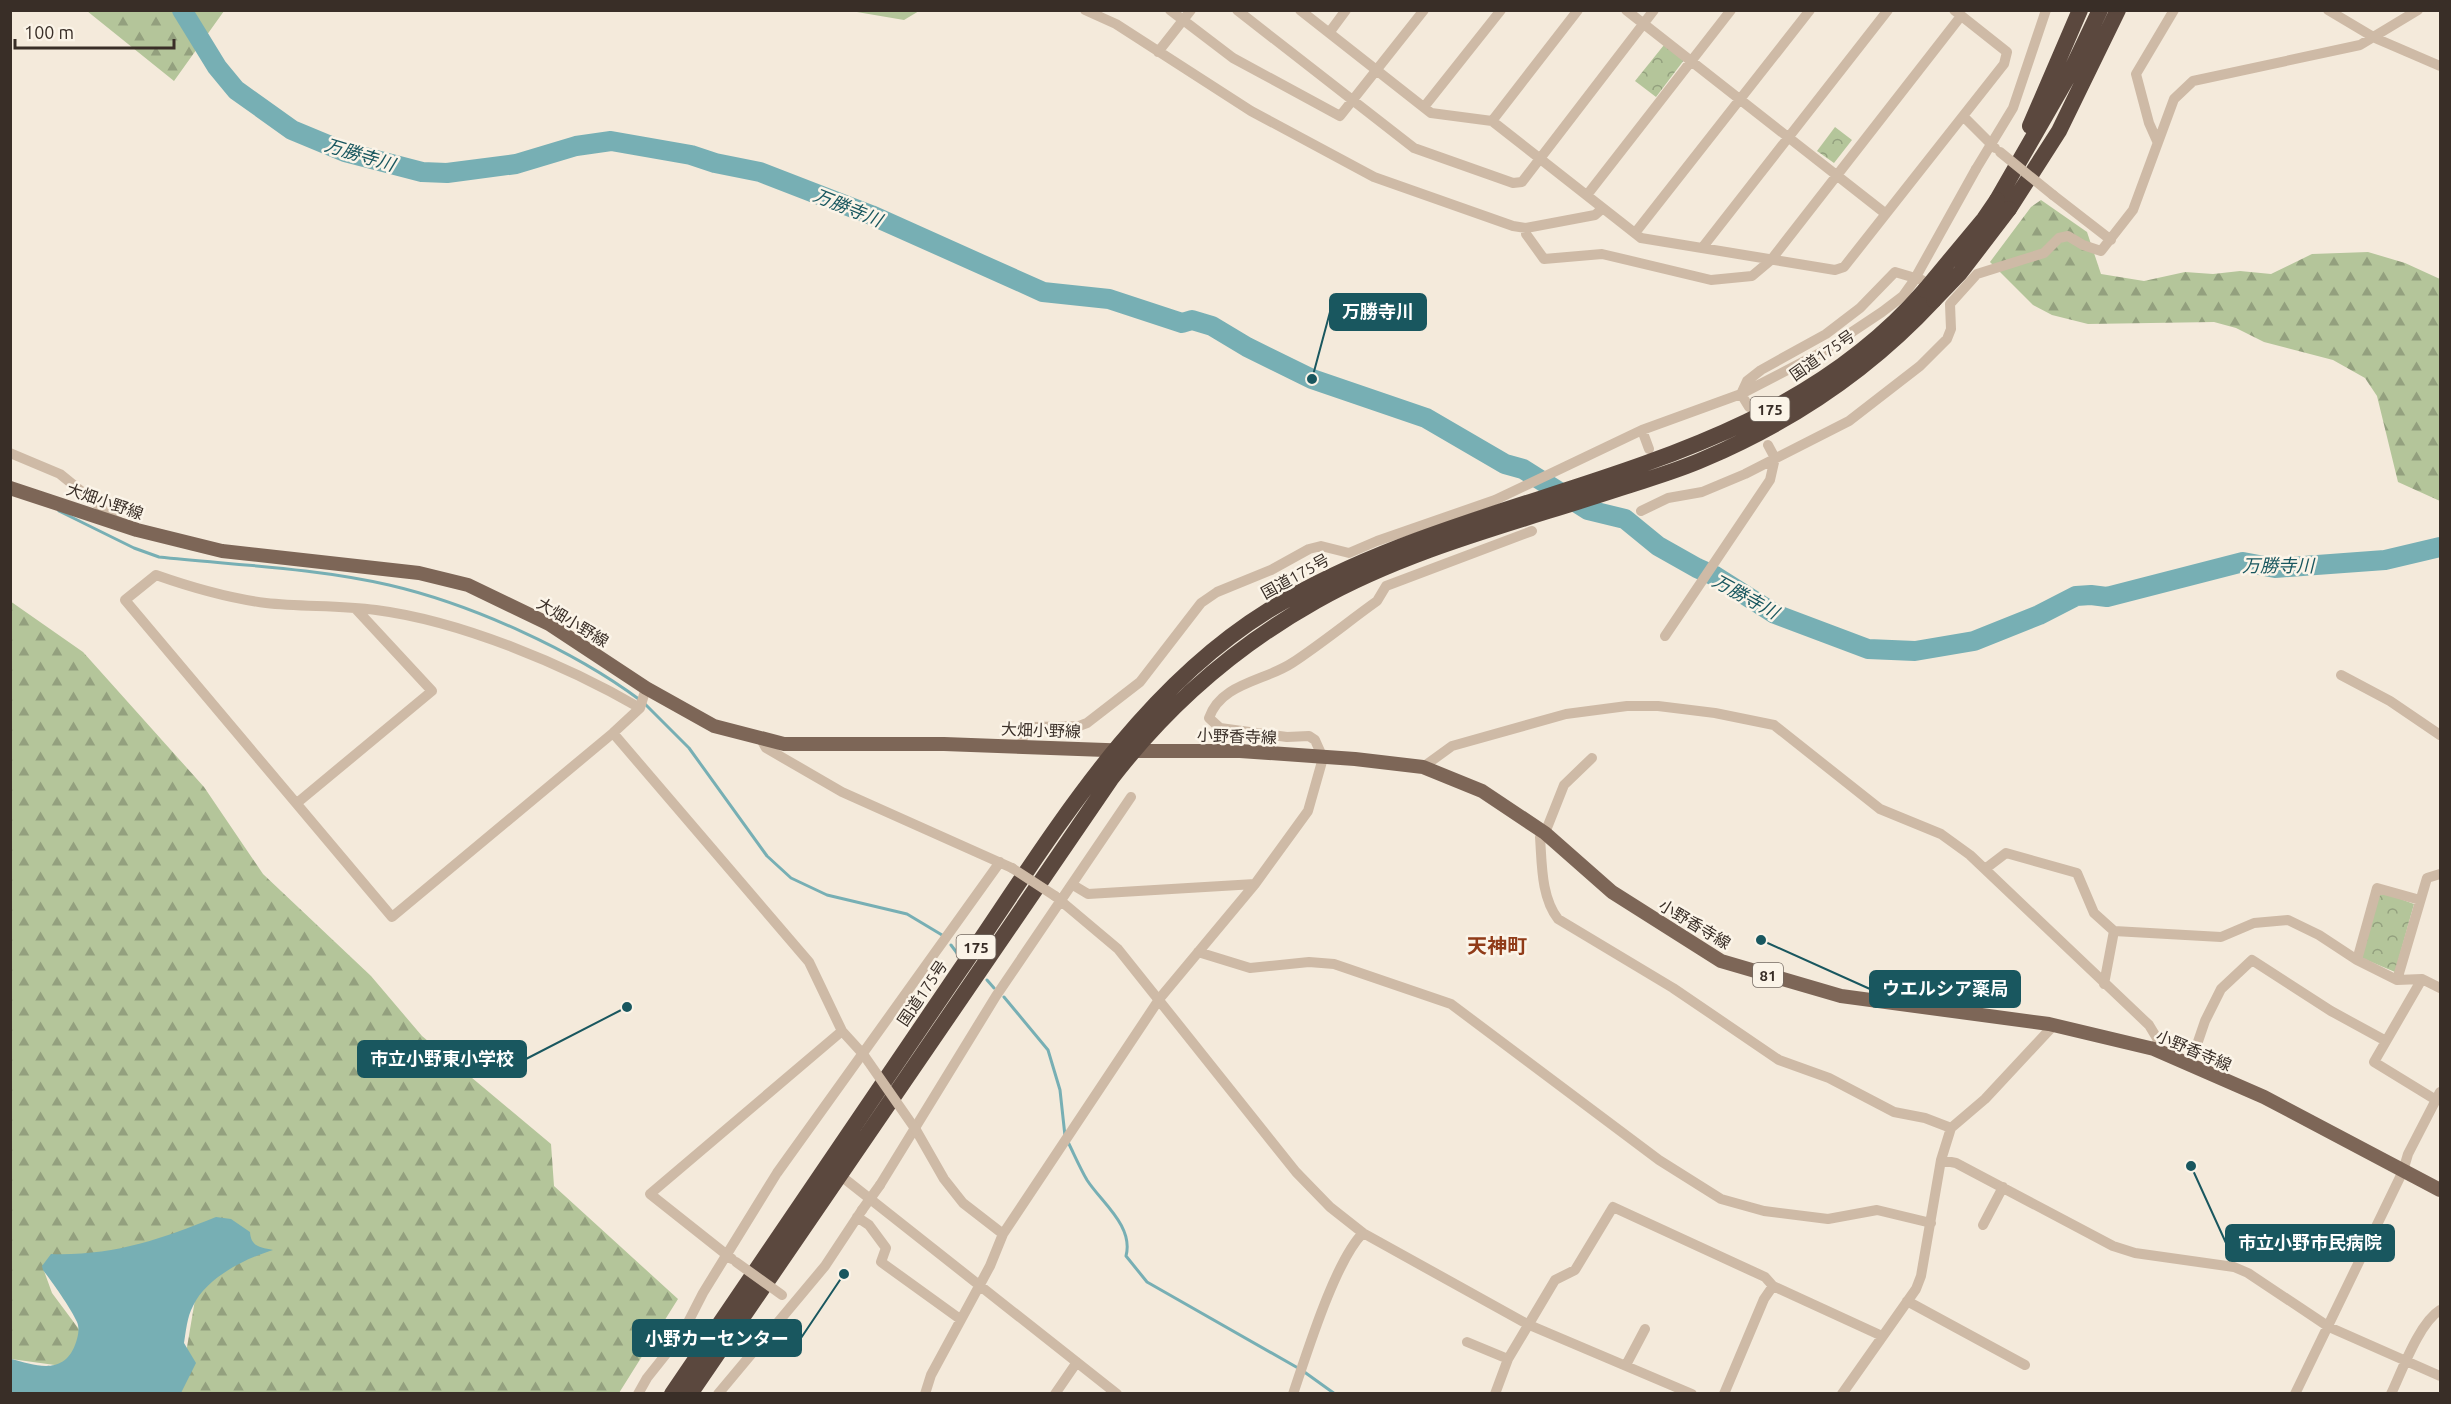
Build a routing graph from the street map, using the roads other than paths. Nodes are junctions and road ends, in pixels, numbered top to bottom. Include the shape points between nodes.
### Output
1 (1085, 10) edge
2 (1170, 10) edge
3 (1191, 10) edge
4 (1237, 10) edge
5 (1300, 10) edge
6 (1346, 10) edge
7 (1424, 10) edge
8 (1501, 10) edge
9 (1578, 10) edge
10 (1626, 10) edge
11 (1654, 10) edge
12 (1731, 10) edge
13 (1810, 10) edge
14 (1888, 10) edge
15 (2046, 10) edge
16 (2080, 10) edge
17 (2100, 10) edge
18 (2118, 10) edge
19 (2128, 10) edge
20 (2174, 10) edge
21 (2328, 10) edge
22 (2418, 10) edge
23 (1958, 13) edge
24 (1183, 20) junction
25 (1644, 24) junction
26 (1329, 33) junction
27 (2375, 38) junction
28 (1158, 52) junction
29 (1691, 61) junction
30 (2440, 66) edge
31 (1377, 71) junction
32 (1741, 99) junction
33 (1353, 101) junction
34 (1424, 107) junction
35 (1964, 117) junction
36 (1492, 121) junction
37 (1788, 138) junction
38 (2157, 141) junction
39 (1991, 144) junction
40 (1539, 158) junction
41 (2040, 162) junction
42 (1837, 175) junction
43 (2009, 180) junction
44 (1587, 195) junction
45 (2003, 204) junction
46 (1603, 208) junction
47 (1886, 214) junction
48 (1526, 228) junction
49 (1635, 233) junction
50 (2111, 240) junction
51 (1702, 248) junction
52 (1771, 260) junction
53 (1931, 294) junction
54 (1741, 394) junction
55 (1749, 407) dead end
56 (1642, 430) junction
57 (1768, 445) dead end
58 (1649, 449) dead end
59 (10, 453) edge
60 (1775, 458) junction
61 (1664, 487) dead end
62 (10, 488) edge
63 (1668, 498) junction
64 (1641, 511) dead end
65 (121, 524) junction
66 (1532, 531) dead end
67 (1350, 575) junction
68 (355, 608) junction
69 (1665, 636) dead end
70 (2341, 675) dead end
71 (646, 688) junction
72 (640, 708) junction
73 (613, 733) junction
74 (2440, 735) edge
75 (762, 741) junction
76 (1021, 746) junction
77 (1124, 750) junction
78 (1323, 758) junction
79 (1592, 758) dead end
80 (1423, 767) junction
81 (1131, 797) dead end
82 (297, 803) junction
83 (1545, 833) junction
84 (999, 862) junction
85 (1985, 869) junction
86 (2440, 874) edge
87 (1255, 884) junction
88 (1073, 885) junction
89 (1059, 898) junction
90 (2420, 900) junction
91 (2114, 931) junction
92 (1198, 952) junction
93 (2357, 960) junction
94 (2397, 980) junction
95 (2422, 980) junction
96 (2104, 984) junction
97 (2440, 988) edge
98 (1160, 998) junction
99 (2053, 1026) junction
100 (842, 1030) junction
101 (2386, 1041) junction
102 (2154, 1049) junction
103 (863, 1054) junction
104 (2190, 1065) junction
105 (2438, 1096) edge
106 (1951, 1128) junction
107 (916, 1130) junction
108 (1941, 1160) junction
109 (827, 1164) junction
110 (2403, 1171) junction
111 (842, 1176) junction
112 (2003, 1187) junction
113 (2440, 1190) edge
114 (860, 1213) junction
115 (1931, 1223) junction
116 (1983, 1226) dead end
117 (1363, 1233) junction
118 (1003, 1234) junction
119 (732, 1259) junction
120 (980, 1283) junction
121 (1773, 1286) junction
122 (1907, 1301) junction
123 (792, 1302) junction
124 (2440, 1310) edge
125 (960, 1318) junction
126 (1527, 1324) junction
127 (2329, 1327) junction
128 (1645, 1329) dead end
129 (1882, 1336) junction
130 (1467, 1342) dead end
131 (1508, 1359) junction
132 (1077, 1362) junction
133 (2406, 1362) junction
134 (1626, 1365) junction
135 (2025, 1365) dead end
136 (2440, 1376) edge
137 (724, 1391) edge
138 (638, 1394) edge
139 (672, 1394) edge
140 (690, 1394) edge
141 (925, 1394) edge
142 (1055, 1394) edge
143 (1117, 1394) edge
144 (1293, 1394) edge
145 (1495, 1394) edge
146 (1692, 1394) edge
147 (1724, 1394) edge
148 (1842, 1394) edge
149 (2295, 1394) edge
150 (2391, 1394) edge

1 - 28 street via 1116,24
2 - 24 street
3 - 24 street
4 - 33 street
5 - 26 street
6 - 26 street
7 - 31 street
8 - 34 street
9 - 36 street
10 - 25 street
11 - 25 street
12 - 29 street
13 - 32 street
14 - 37 street
15 - 39 street via 2013,108
16 - 43 highway
17 - 43 highway, 国道175号 / 175 via 2070,74
18 - 41 highway, 国道175号 / 175
19 - 41 highway via 2070,127
20 - 38 street via 2136,74
21 - 27 street
22 - 27 street
23 - 35 street via 2007,52 2004,64
23 - 42 street
24 - 28 street
24 - 33 street via 1233,58 1327,111 1340,116
25 - 29 street
25 - 40 street
26 - 31 street
27 - 30 street
27 - 38 street via 2360,45 2193,81 2174,99
28 - 48 street via 1251,111 1367,173
29 - 32 street
29 - 44 street
31 - 33 street
31 - 34 street
32 - 37 street
32 - 49 street
33 - 40 street via 1414,148 1513,183 1522,182
34 - 36 street via 1431,113
35 - 39 street
35 - 47 street
36 - 40 street
37 - 42 street
37 - 51 street
38 - 50 street via 2133,210
39 - 50 street, bridge
39 - 53 street, bridge via 1976,169
40 - 44 street
41 - 45 highway, 国道175号 / 175
42 - 47 street
42 - 52 street
43 - 45 highway, 国道175号 / 175
44 - 46 street
45 - 53 highway, 国道175号 / 175, bridge via 1960,273
46 - 48 street via 1594,214
46 - 49 street
47 - 52 street via 1844,267 1835,270
48 - 52 street via 1526,234 1544,259 1602,254 1711,280 1752,276
49 - 51 street via 1641,238
50 - 53 street via 2101,251 2068,236 2059,238 2044,253 1977,274
51 - 52 street
53 - 54 street via 1903,296 1822,352
53 - 54 street via 1922,280 1895,272 1860,308 1809,345 1761,370 1747,381
53 - 60 street via 1951,330 1947,339 1920,366 1849,421
53 - 67 highway, 国道175号 / 175 via 1792,398 1690,448 1465,522
53 - 67 highway, 国道175号 / 175 via 1893,343 1852,376 1703,460
54 - 55 street
54 - 56 street
56 - 58 street
56 - 76 street via 1495,500 1349,554 1321,546 1309,549 1217,592 1202,603 1153,669 1118,700 1079,726 1031,727 1024,733
57 - 60 street
59 - 65 street via 60,474
60 - 63 street via 1702,492
60 - 69 street via 1770,480
61 - 63 street
62 - 65 main road, 大畑小野線
63 - 64 street
65 - 71 main road, 大畑小野線 via 222,551 419,573 468,585 549,624
66 - 78 street via 1386,586 1377,601 1290,664 1237,688 1211,712 1209,718 1220,728 1309,736 1319,745
67 - 77 highway, 国道175号 / 175 via 1265,613 1221,645 1182,678
68 - 72 street via 405,615 449,627 544,660
68 - 82 street via 432,691
68 - 82 street via 226,597 156,575 125,600
70 - 74 street via 2390,701
71 - 72 street
71 - 75 main road, 大畑小野線 via 714,726
72 - 73 street
73 - 82 street via 392,917
73 - 100 street via 809,962
75 - 76 main road, 大畑小野線
75 - 84 street via 766,748 842,792
76 - 77 main road, 大畑小野線
77 - 78 main road, 小野香寺線 / 81 via 1240,751
77 - 109 highway, 国道175号 / 175
77 - 111 highway, 国道175号 / 175
78 - 80 main road, 小野香寺線 / 81
78 - 87 street via 1308,811
79 - 83 street via 1564,784
80 - 83 main road, 小野香寺線 / 81 via 1482,791
80 - 85 street via 1452,746 1566,714 1658,706 1756,720 1774,725 1880,809 1941,834
81 - 88 street
83 - 99 main road, 小野香寺線 / 81 via 1612,892 1721,961 1841,996
83 - 106 street via 1540,837 1546,893 1558,919 1673,988 1779,1060 1829,1078 1894,1112
84 - 89 street, bridge
84 - 103 street
85 - 91 street via 2006,853 2077,873 2094,913
85 - 96 street
86 - 90 street via 2427,878
87 - 88 street via 1088,894
87 - 92 street
88 - 89 street
89 - 98 street via 1118,949
89 - 107 street
90 - 93 street via 2377,888
90 - 94 street
91 - 93 street via 2221,937 2254,923 2288,920
91 - 96 street
92 - 98 street
92 - 115 street via 1250,968 1309,962 1334,964 1450,1004 1659,1160 1721,1199 1764,1211 1828,1219 1877,1210
93 - 94 street
94 - 95 street
95 - 97 street
95 - 101 street
96 - 102 street via 2148,1025 2158,1040
98 - 117 street via 1296,1172
98 - 118 street
99 - 102 main road, 小野香寺線 / 81
99 - 106 street via 1985,1099
100 - 103 street
100 - 119 street via 650,1194
101 - 104 street via 2252,960 2221,989
101 - 105 street via 2374,1062
102 - 104 main road, 小野香寺線 / 81
103 - 107 street, bridge
103 - 119 street via 777,1173
104 - 110 main road, 小野香寺線 / 81 via 2264,1097
105 - 110 street
106 - 108 street
107 - 114 street, bridge
107 - 118 street via 963,1203
108 - 112 street via 1956,1163
108 - 115 street
109 - 111 street
109 - 139 highway, 国道175号 / 175
110 - 113 main road, 小野香寺線 / 81
110 - 127 street
111 - 120 street
111 - 140 highway, 国道175号 / 175
112 - 116 street
112 - 127 street via 2113,1246 2248,1273
114 - 123 street via 825,1266
114 - 125 street via 886,1248 881,1262
115 - 122 street via 1921,1276
117 - 126 street
117 - 144 street via 1353,1243 1325,1306
118 - 120 street
119 - 123 street, bridge
119 - 138 street via 703,1293 682,1334
120 - 125 street
120 - 132 street
121 - 126 street via 1766,1276 1612,1207 1575,1270 1555,1280
121 - 129 street
121 - 147 street
122 - 129 street
122 - 135 street
123 - 137 street
124 - 133 street
125 - 141 street
126 - 131 street
126 - 134 street
127 - 133 street
127 - 149 street
128 - 134 street
129 - 148 street
130 - 131 street
131 - 145 street
132 - 142 street
132 - 143 street
133 - 136 street
133 - 150 street
134 - 146 street

